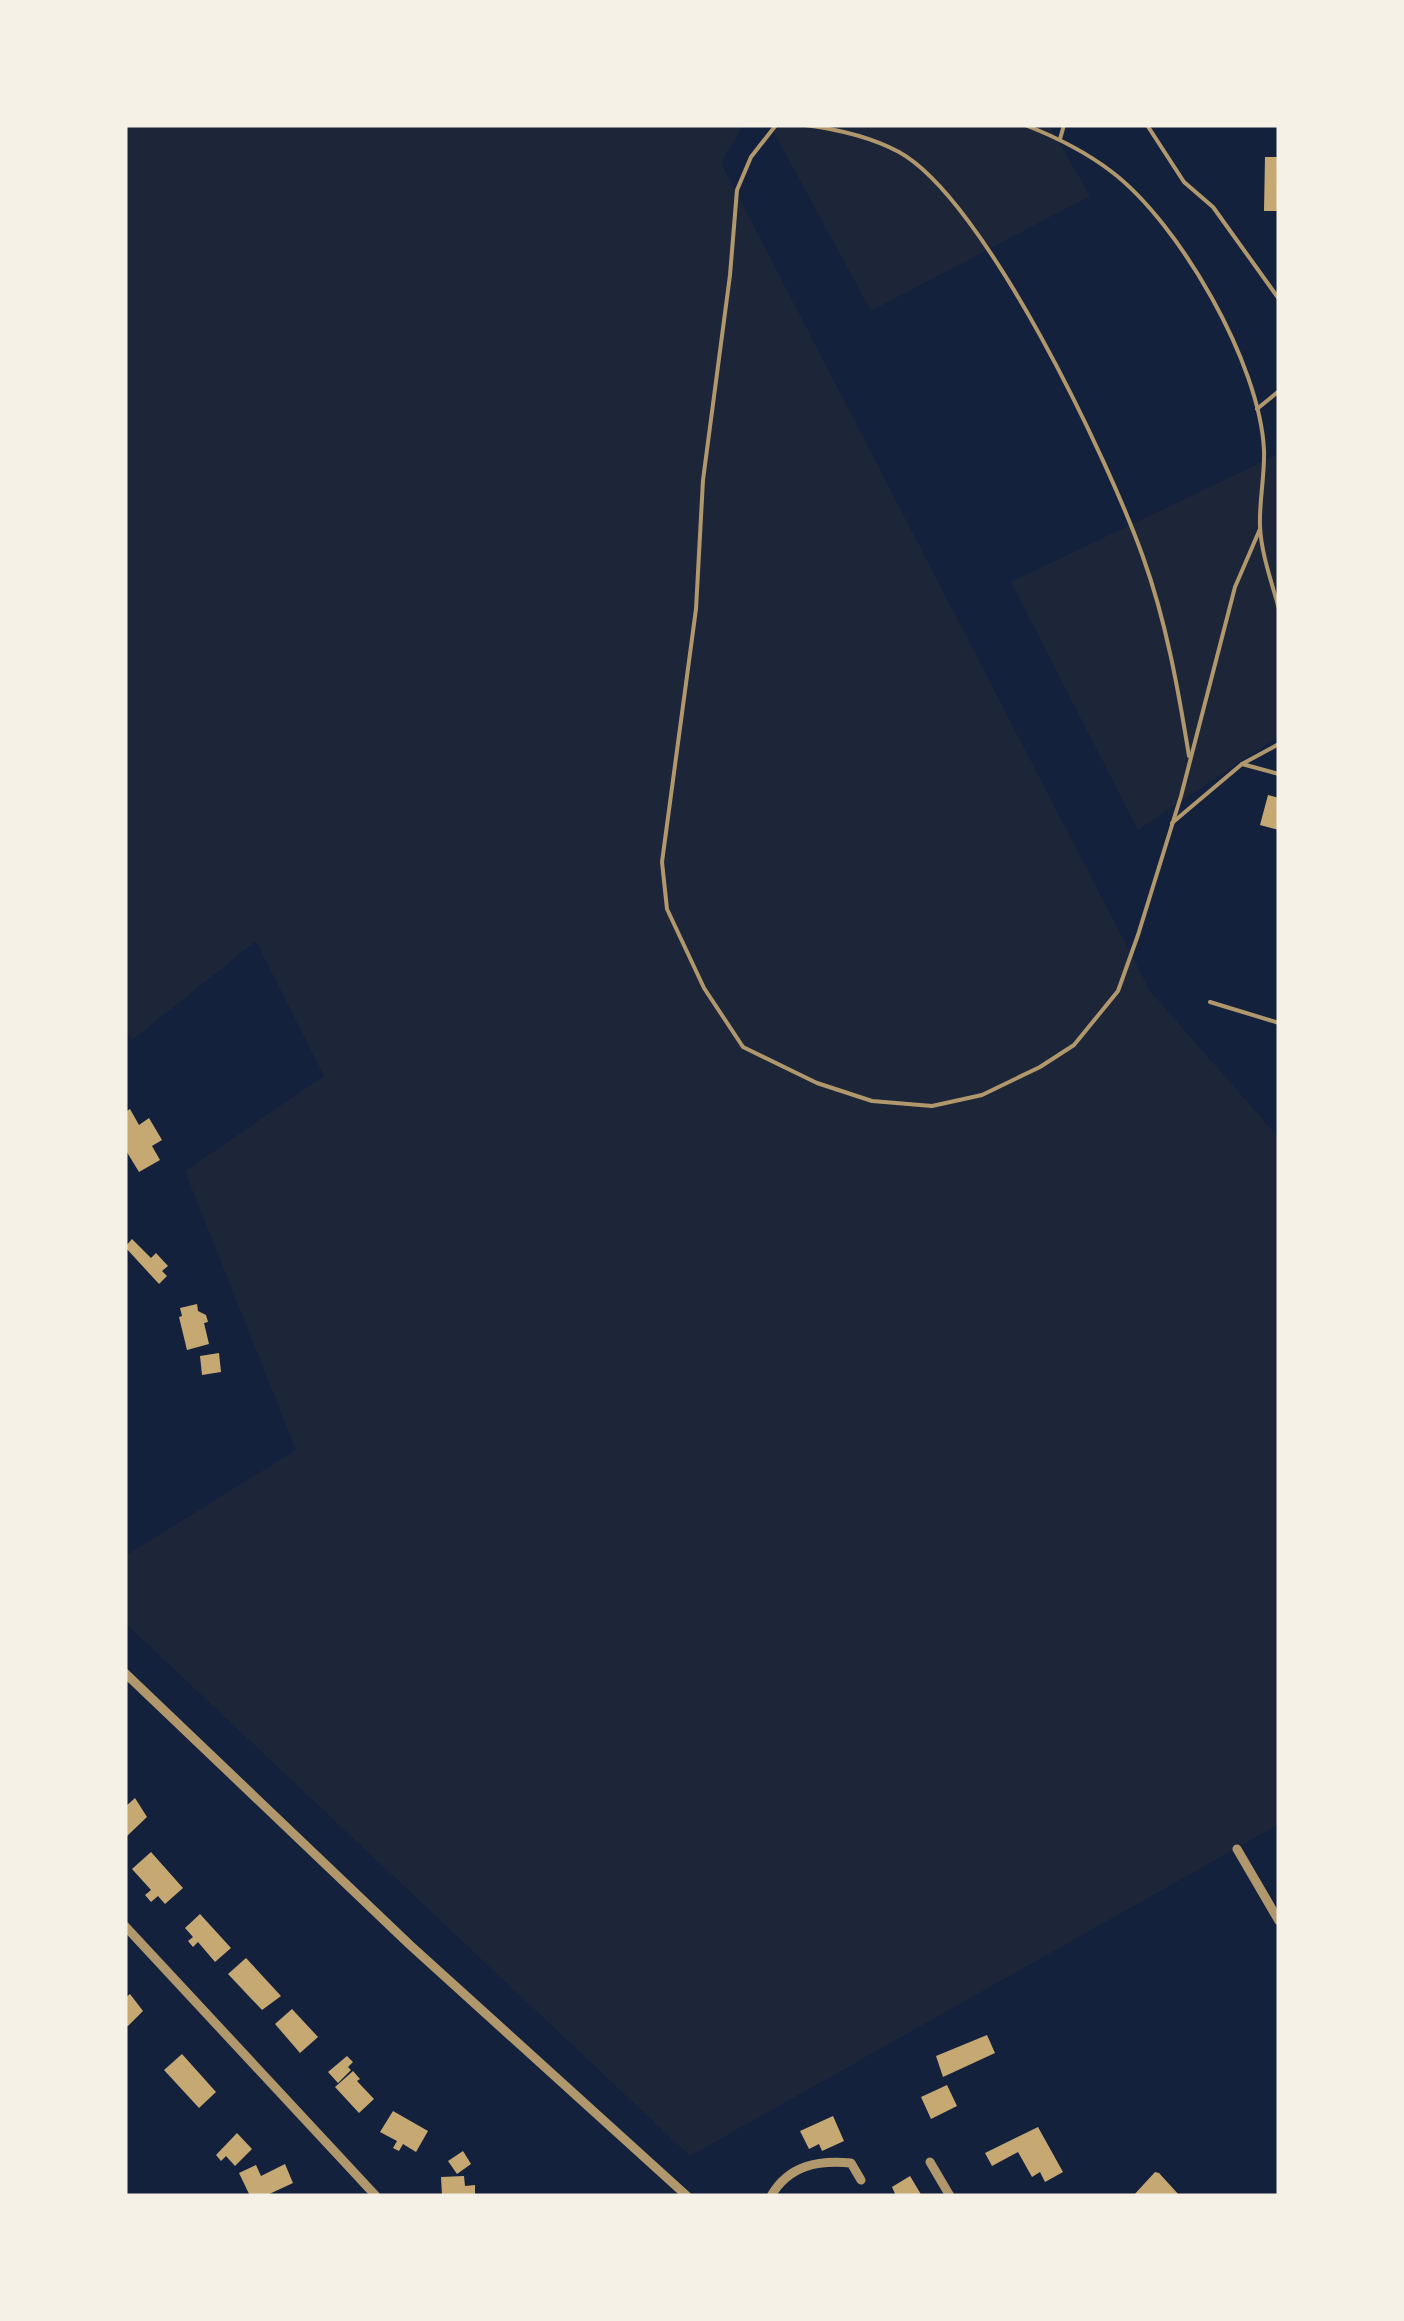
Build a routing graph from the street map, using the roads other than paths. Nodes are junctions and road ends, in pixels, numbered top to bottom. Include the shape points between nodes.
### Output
1 (776, 125) edge
2 (805, 125) edge
3 (1024, 125) edge
4 (1064, 125) edge
5 (1148, 125) edge
6 (1060, 139) junction
7 (1279, 299) edge
8 (1279, 391) edge
9 (1257, 409) junction
10 (1260, 529) junction
11 (1279, 609) edge
12 (1279, 744) edge
13 (1190, 760) junction
14 (1242, 764) junction
15 (1279, 774) edge
16 (1172, 823) junction
17 (1210, 1002) dead end
18 (1279, 1024) edge
19 (125, 1673) edge
20 (1237, 1849) dead end
21 (1279, 1921) edge
22 (125, 1926) edge
23 (930, 2162) dead end
24 (862, 2180) dead end
25 (376, 2196) edge
26 (687, 2196) edge
27 (771, 2196) edge
28 (950, 2196) edge

1 - 16 lane via 751,156 736,190 703,480 696,610 662,862 667,910 704,988 742,1047 817,1083 872,1100 932,1106 982,1094 1074,1045 1118,991
2 - 13 lane via 900,152 944,188 1012,286 1143,556 1171,650
3 - 6 lane
4 - 6 lane
5 - 7 lane via 1184,182 1214,207
6 - 9 lane via 1114,173 1160,220 1213,300
8 - 9 lane
9 - 10 lane via 1264,449
10 - 11 lane
10 - 13 lane via 1234,586
12 - 14 lane
13 - 16 lane
14 - 15 lane
14 - 16 lane
17 - 18 lane
19 - 26 street
20 - 21 street
22 - 25 street
23 - 28 street
24 - 27 street via 852,2163 823,2160 796,2168

